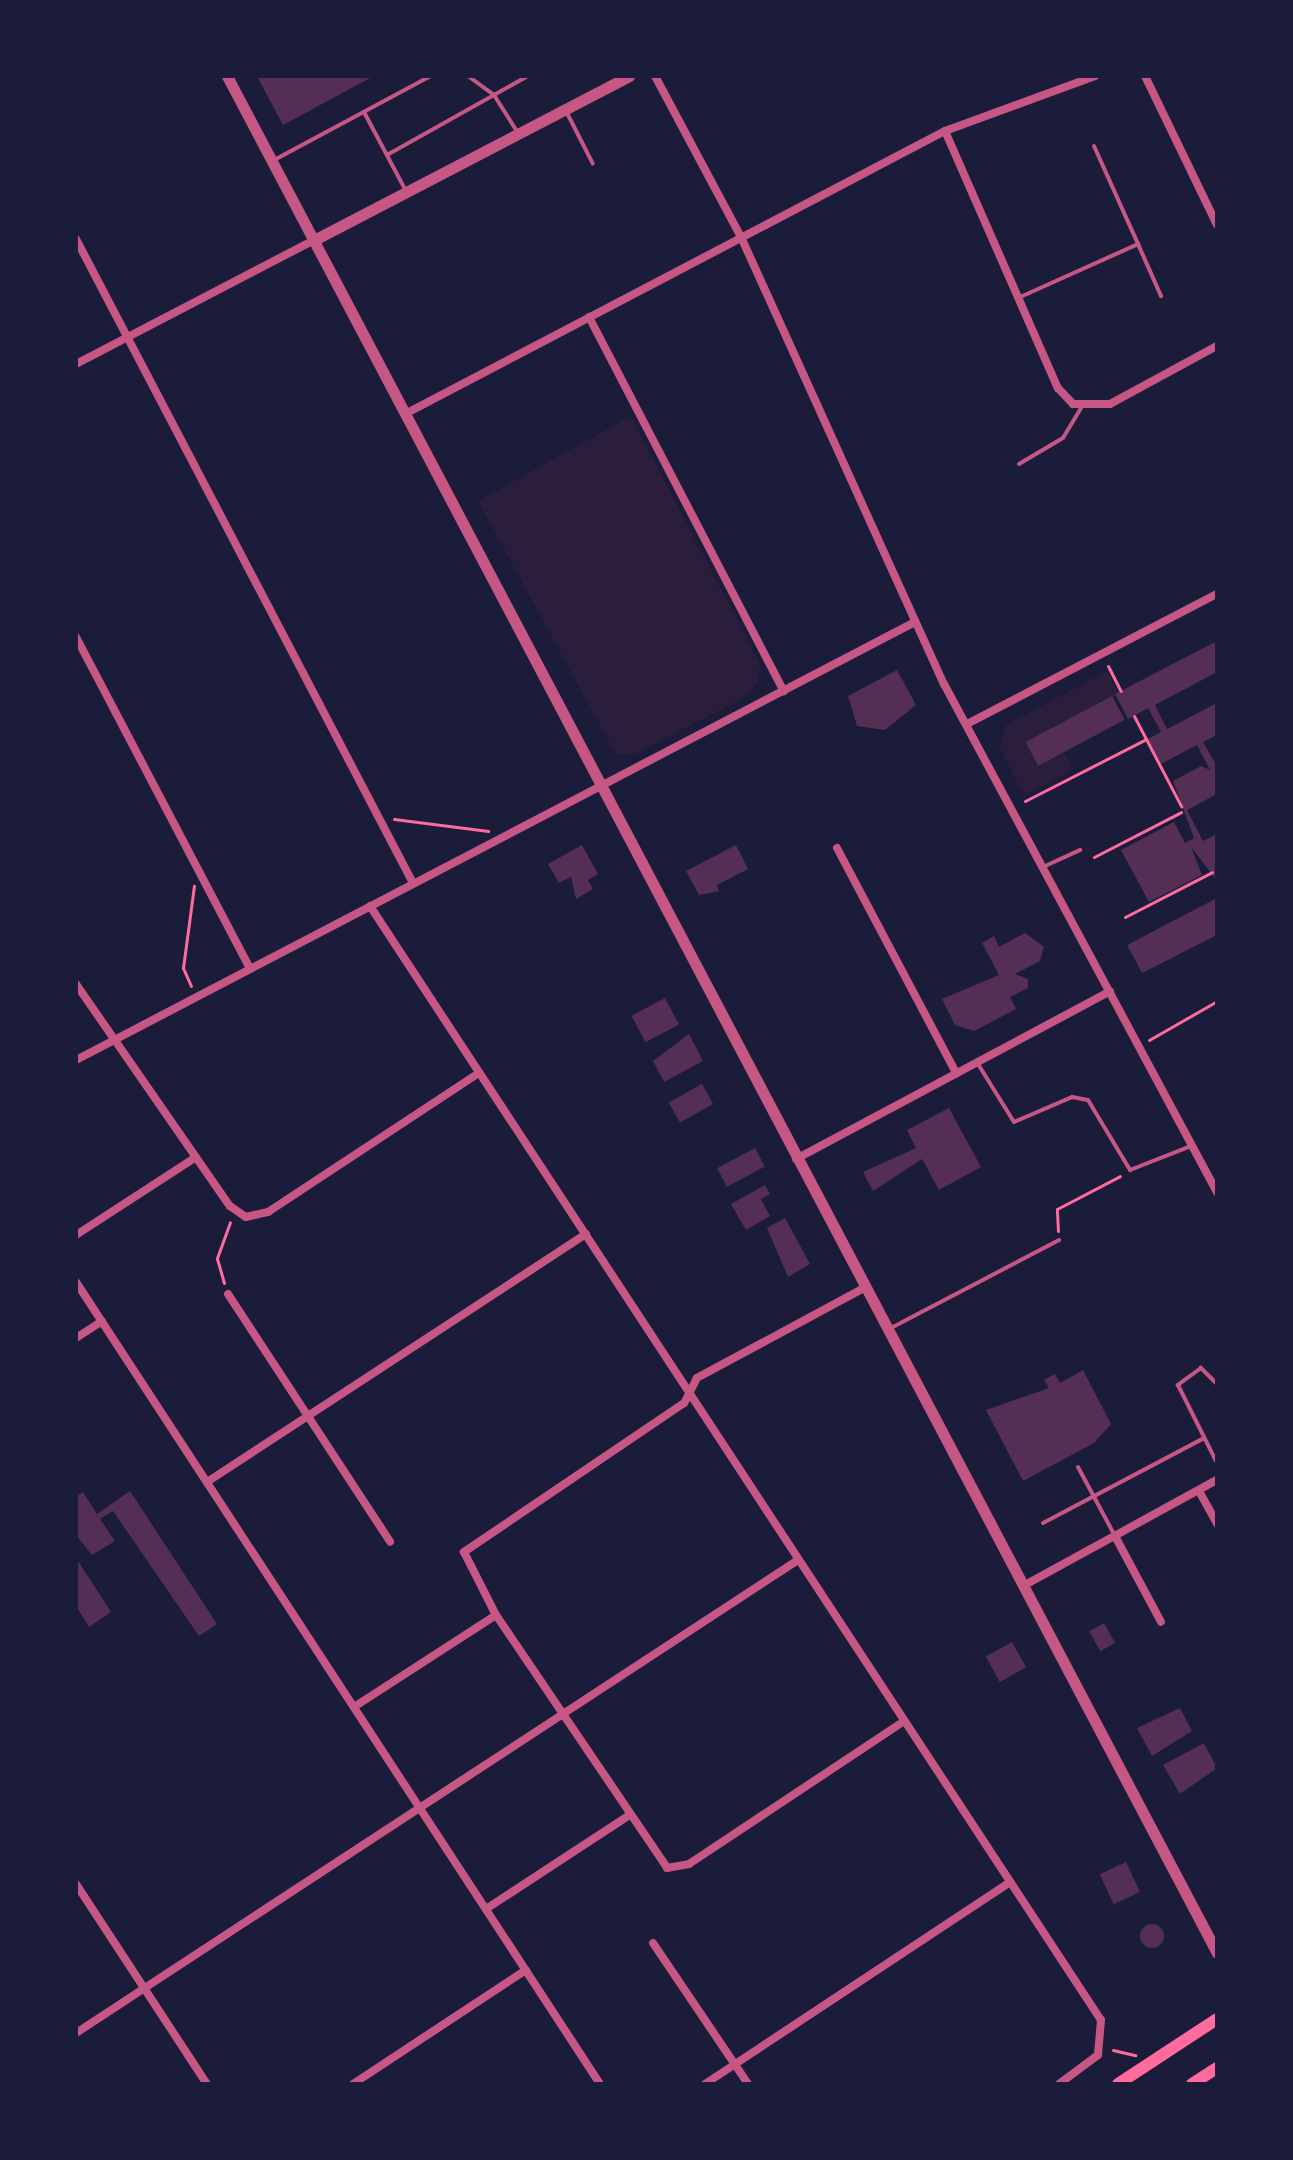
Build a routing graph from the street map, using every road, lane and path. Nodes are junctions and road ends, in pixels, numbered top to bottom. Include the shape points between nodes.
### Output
1 (227, 76) edge
2 (431, 76) edge
3 (468, 76) edge
4 (528, 76) edge
5 (629, 76) edge
6 (655, 76) edge
7 (1095, 76) edge
8 (1145, 76) edge
9 (494, 95) junction
10 (565, 109) junction
11 (363, 111) junction
12 (945, 131) junction
13 (518, 133) junction
14 (1094, 146) dead end
15 (387, 155) junction
16 (276, 159) junction
17 (593, 164) dead end
18 (406, 191) junction
19 (1217, 225) edge
20 (741, 237) junction
21 (76, 239) edge
22 (316, 239) junction
23 (1138, 244) junction
24 (1161, 296) dead end
25 (1018, 298) junction
26 (589, 317) junction
27 (131, 336) junction
28 (1217, 346) edge
29 (76, 364) edge
30 (1081, 408) junction
31 (405, 414) junction
32 (1019, 464) dead end
33 (1217, 594) edge
34 (913, 623) junction
35 (76, 637) edge
36 (1107, 663) dead end
37 (784, 691) junction
38 (1121, 691) dead end
39 (1134, 716) dead end
40 (967, 724) junction
41 (1146, 739) junction
42 (600, 786) junction
43 (1025, 801) dead end
44 (1181, 806) dead end
45 (1181, 812) dead end
46 (383, 824) junction
47 (494, 841) junction
48 (837, 848) dead end
49 (1080, 850) dead end
50 (1094, 857) dead end
51 (1043, 867) junction
52 (1212, 872) dead end
53 (203, 879) junction
54 (413, 883) junction
55 (370, 906) junction
56 (1125, 917) dead end
57 (250, 969) junction
58 (76, 984) edge
59 (1110, 991) junction
60 (197, 997) junction
61 (1217, 1001) edge
62 (116, 1039) junction
63 (1139, 1046) junction
64 (76, 1060) edge
65 (977, 1062) junction
66 (479, 1073) junction
67 (956, 1073) junction
68 (1192, 1145) junction
69 (196, 1157) junction
70 (796, 1159) junction
71 (1130, 1170) junction
72 (1217, 1192) edge
73 (229, 1224) dead end
74 (586, 1234) junction
75 (76, 1235) edge
76 (1059, 1240) joint
77 (222, 1279) dead end
78 (76, 1282) edge
79 (864, 1288) junction
80 (228, 1294) dead end
81 (102, 1321) junction
82 (887, 1330) junction
83 (76, 1338) edge
84 (1217, 1384) edge
85 (689, 1394) junction
86 (308, 1416) junction
87 (1204, 1438) junction
88 (1217, 1463) edge
89 (1078, 1467) dead end
90 (1217, 1480) edge
91 (207, 1482) junction
92 (1199, 1491) junction
93 (1094, 1496) junction
94 (1043, 1523) dead end
95 (1217, 1524) edge
96 (1116, 1538) junction
97 (390, 1542) dead end
98 (798, 1560) junction
99 (1023, 1586) junction
100 (496, 1615) junction
101 (1161, 1622) dead end
102 (354, 1707) junction
103 (562, 1715) junction
104 (904, 1721) junction
105 (420, 1807) junction
106 (628, 1816) junction
107 (1009, 1883) junction
108 (76, 1884) edge
109 (486, 1909) junction
110 (653, 1943) dead end
111 (1217, 1953) edge
112 (526, 1970) junction
113 (144, 1988) junction
114 (1217, 2019) edge
115 (76, 2033) edge
116 (1101, 2049) junction
117 (1135, 2055) dead end
118 (735, 2064) junction
119 (1217, 2068) edge
120 (207, 2084) edge
121 (353, 2084) edge
122 (600, 2084) edge
123 (705, 2084) edge
124 (748, 2084) edge
125 (1059, 2084) edge
126 (1118, 2084) edge
127 (1192, 2084) edge

1 - 16 street
2 - 11 lane
3 - 9 lane
4 - 9 lane
5 - 10 street
6 - 20 street
7 - 12 street
8 - 19 street
9 - 13 lane
9 - 15 lane
10 - 13 street
10 - 17 lane
11 - 15 lane
11 - 16 lane
12 - 20 street
12 - 25 street
13 - 18 street
14 - 23 lane
15 - 18 lane
16 - 22 street
18 - 22 street
20 - 26 street
20 - 34 street
21 - 27 street
22 - 27 street
22 - 31 street
23 - 24 lane
23 - 25 lane
25 - 30 street via 1058,388
26 - 31 street
26 - 37 street
27 - 29 street
27 - 46 street
28 - 30 street via 1110,404
30 - 32 lane via 1059,442
31 - 42 street
33 - 40 street
34 - 37 street
34 - 40 street
35 - 53 street
36 - 38 path
37 - 42 street
39 - 41 path
40 - 51 street
41 - 43 path
41 - 44 path
42 - 47 street
42 - 70 street
45 - 50 path
46 - 47 path via 402,815 487,830
46 - 54 street
47 - 54 street
48 - 67 street
49 - 51 lane
51 - 59 street
52 - 56 path
53 - 57 street
53 - 60 path via 191,888 183,968
54 - 55 street
55 - 57 street
55 - 66 street
57 - 60 street
58 - 62 street
59 - 63 street
59 - 65 street
60 - 62 street
61 - 63 path
62 - 64 street
62 - 69 street
63 - 68 street
65 - 67 street
65 - 71 lane via 1014,1122 1072,1097 1088,1100
66 - 69 street via 268,1212 246,1217
66 - 74 street
67 - 70 street
68 - 71 lane
68 - 72 street
69 - 75 street
70 - 79 street
71 - 76 path via 1057,1209
73 - 77 path via 217,1258
74 - 85 street
74 - 86 street
76 - 82 lane
78 - 81 street
79 - 82 street
79 - 85 street via 697,1378
80 - 86 street
81 - 83 street
81 - 91 street
82 - 99 street
84 - 87 lane via 1201,1368 1178,1385
85 - 98 street
85 - 100 street via 464,1552
86 - 91 street
86 - 97 street
87 - 88 lane
87 - 93 lane
89 - 93 lane
90 - 92 street
91 - 102 street
92 - 95 street
92 - 96 street
93 - 94 lane
93 - 96 lane
96 - 99 street
96 - 101 street
98 - 103 street
98 - 104 street
99 - 111 street
100 - 102 street
100 - 103 street
102 - 105 street
103 - 105 street
103 - 106 street
104 - 106 street via 672,1870
104 - 107 street
105 - 109 street
105 - 113 street
106 - 109 street
107 - 116 street via 1104,2035
107 - 118 street
108 - 113 street
109 - 112 street
110 - 118 street
112 - 121 street
112 - 122 street
113 - 115 street
113 - 120 street
114 - 126 main road
116 - 117 path
116 - 125 street
118 - 123 street
118 - 124 street
119 - 127 main road

